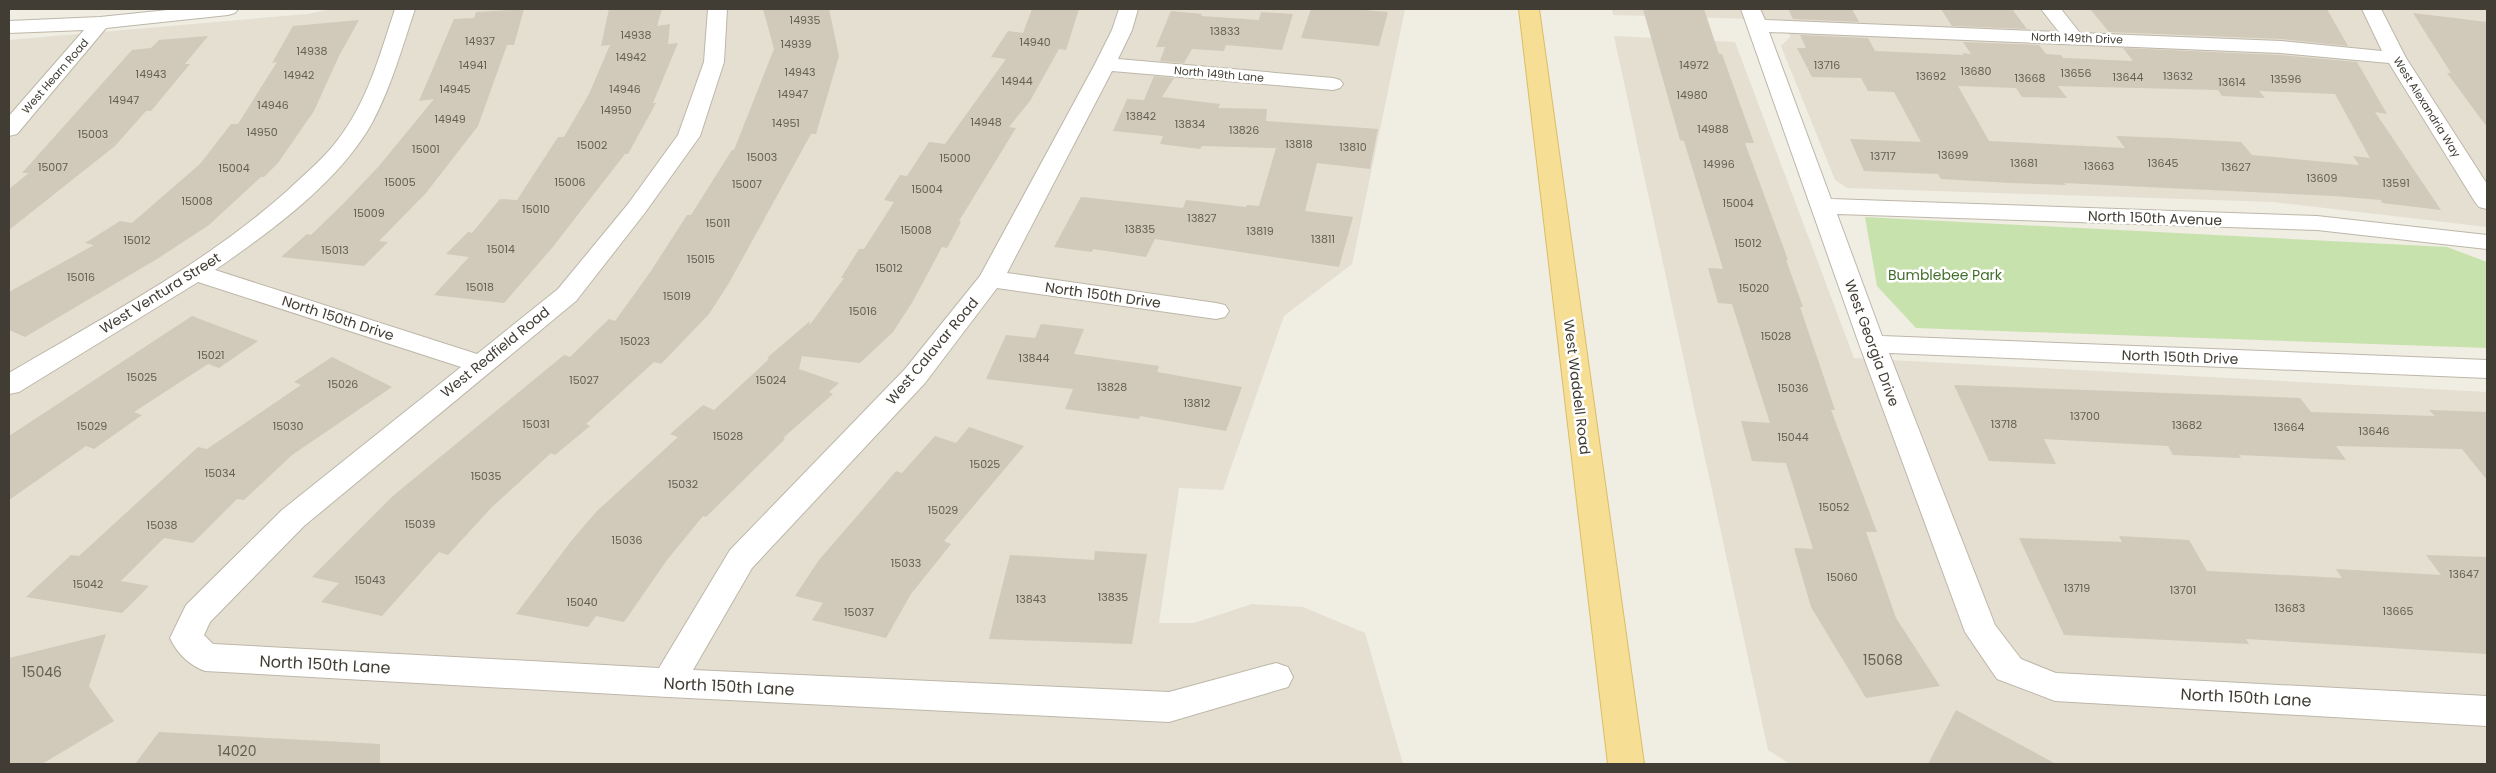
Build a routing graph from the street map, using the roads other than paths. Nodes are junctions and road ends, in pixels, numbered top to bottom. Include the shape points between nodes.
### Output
1 (228, 9) edge
2 (405, 9) edge
3 (717, 9) edge
4 (1129, 9) edge
5 (1529, 9) edge
6 (2051, 9) edge
7 (2372, 9) edge
8 (1754, 17) edge
9 (100, 23) junction
10 (9, 27) edge
11 (2074, 38) junction
12 (2396, 58) junction
13 (1105, 64) junction
14 (1333, 84) dead end
15 (9, 128) edge
16 (2487, 202) edge
17 (1822, 206) junction
18 (2487, 242) edge
19 (197, 273) junction
20 (991, 279) junction
21 (1216, 311) dead end
22 (1872, 344) junction
23 (480, 364) junction
24 (2487, 369) edge
25 (9, 385) edge
26 (186, 638) joint
27 (2009, 669) joint
28 (1276, 677) dead end
29 (668, 683) junction
30 (2487, 711) edge
31 (1626, 764) edge

1 - 9 street
2 - 19 street, West Ventura Street via 371,101 351,137 315,178
3 - 23 street, West Redfield Road via 714,62 689,136 636,210 567,295
4 - 13 street, West Calavar Road
5 - 31 main road, West Waddell Road
6 - 11 street
7 - 12 street, West Alexandria Way
8 - 11 street, North 149th Drive
8 - 17 street, West Georgia Drive
9 - 10 street
9 - 15 street, West Hearn Road
11 - 12 street, North 149th Drive via 2281,47
12 - 16 street, West Alexandria Way
13 - 14 street, North 149th Lane
13 - 20 street, West Calavar Road
17 - 18 street, North 150th Avenue via 2317,223
17 - 22 street, West Georgia Drive
19 - 23 street, North 150th Drive
19 - 25 street, West Ventura Street
20 - 21 street, North 150th Drive
20 - 29 street, West Calavar Road via 915,376 741,559
22 - 24 street, North 150th Drive
22 - 27 street, West Georgia Drive via 1981,632
23 - 26 street, West Redfield Road via 293,518 197,614
26 - 29 street, North 150th Lane via 205,657
27 - 30 street, North 150th Lane via 2055,687
28 - 29 street, North 150th Lane via 1168,707

